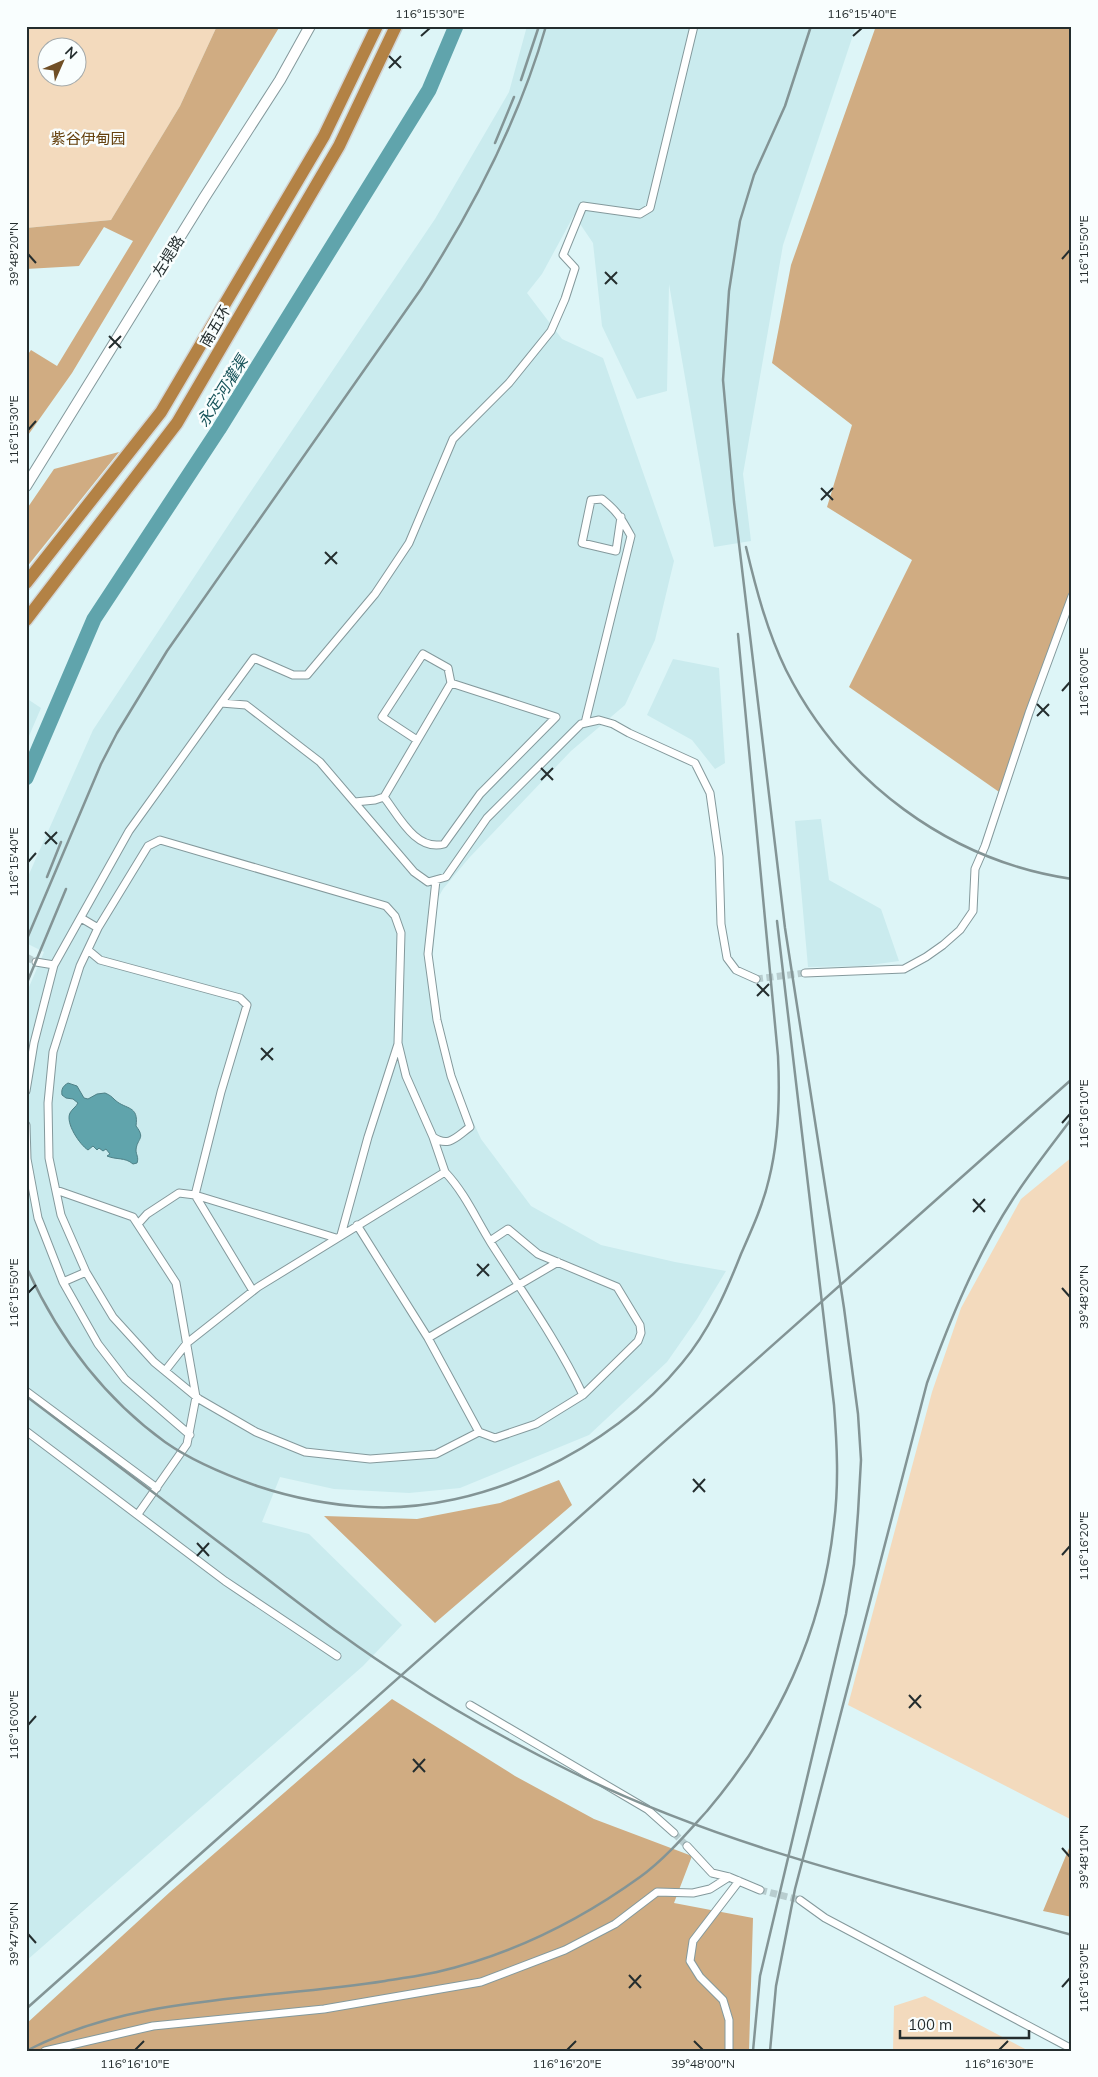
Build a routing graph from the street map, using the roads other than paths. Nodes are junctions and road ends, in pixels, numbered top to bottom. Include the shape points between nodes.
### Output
1 (310, 26) edge
2 (377, 26) edge
3 (396, 26) edge
4 (694, 26) edge
5 (26, 486) edge
6 (621, 517) junction
7 (26, 584) edge
8 (1072, 596) edge
9 (26, 620) edge
10 (451, 683) junction
11 (221, 703) junction
12 (585, 723) junction
13 (417, 740) junction
14 (384, 797) junction
15 (355, 802) junction
16 (436, 880) junction
17 (81, 918) junction
18 (98, 928) junction
19 (88, 950) junction
20 (36, 962) tunnel mouth
21 (54, 966) junction
22 (805, 973) tunnel mouth
23 (756, 980) tunnel mouth
24 (398, 1042) junction
25 (26, 1091) edge
26 (26, 1124) edge
27 (433, 1137) junction
28 (446, 1172) junction
29 (56, 1190) junction
30 (195, 1195) junction
31 (138, 1224) junction
32 (357, 1225) junction
33 (339, 1237) junction
34 (490, 1241) junction
35 (558, 1262) junction
36 (86, 1272) junction
37 (63, 1282) junction
38 (518, 1285) junction
39 (253, 1291) junction
40 (428, 1338) junction
41 (187, 1343) junction
42 (165, 1371) junction
43 (26, 1391) edge
44 (583, 1395) junction
45 (196, 1396) junction
46 (26, 1431) edge
47 (479, 1432) junction
48 (190, 1435) junction
49 (157, 1488) junction
50 (138, 1514) junction
51 (337, 1656) dead end
52 (470, 1705) dead end
53 (674, 1833) tunnel mouth
54 (687, 1846) tunnel mouth
55 (729, 1877) junction
56 (739, 1881) junction
57 (760, 1890) tunnel mouth
58 (800, 1900) tunnel mouth
59 (1072, 2049) edge
60 (45, 2051) edge
61 (729, 2051) edge

1 - 5 main road, 左堤路 via 280,80
2 - 7 highway, 南五环 via 324,136 162,412
3 - 9 highway, 南五环 via 339,146 177,423
4 - 11 street via 650,208 640,214 583,206 563,255 575,268 551,331 509,383 453,439 409,543 375,594 306,675 293,675 254,658
6 - 6 street via 602,499 591,500 582,543 616,551
6 - 12 street via 631,536
8 - 22 street via 975,869 974,911 943,945 904,969
10 - 13 street
10 - 13 street via 448,668 423,654 382,716
10 - 14 street via 556,717 480,794 444,844 426,844 413,835
11 - 15 street via 246,705 320,762
11 - 17 street via 129,831
12 - 16 street via 544,759 487,818 446,877
12 - 23 street via 599,720 613,724 695,763 710,793 727,958 736,970
13 - 14 street
14 - 15 street
15 - 16 street via 414,872 428,882
16 - 27 street via 429,964 437,1020 451,1076 470,1128 449,1142 440,1142
17 - 18 street
17 - 21 street
18 - 19 street
18 - 24 street via 148,846 160,840 386,906 395,916 402,933
19 - 29 street via 53,1052 48,1142
19 - 30 street via 100,960 240,998 247,1005
20 - 21 street
21 - 25 street via 34,1043
24 - 27 street via 406,1076
24 - 33 street
26 - 37 street via 27,1159 38,1218
27 - 28 street
28 - 32 street
28 - 34 street via 458,1186
29 - 31 street via 133,1217
29 - 36 street via 61,1214
30 - 31 street via 179,1193 147,1214
30 - 33 street
30 - 39 street
31 - 41 street via 176,1283
32 - 33 street
32 - 40 street
33 - 39 street
34 - 35 street via 508,1229 538,1254
34 - 38 street
35 - 38 street
35 - 44 street via 617,1287 640,1326 638,1341
36 - 37 street
36 - 42 street via 113,1317
37 - 48 street via 98,1344 125,1379
38 - 40 street
38 - 44 street
39 - 41 street
40 - 47 street
41 - 42 street
41 - 45 street
42 - 45 street
43 - 49 street
44 - 47 street via 536,1424 496,1438
45 - 47 street via 256,1432 305,1452 370,1459 436,1454
45 - 48 street
46 - 50 street
48 - 49 street
49 - 50 street
50 - 51 street via 225,1581
52 - 53 street via 647,1808
54 - 55 street via 712,1873
55 - 56 street
55 - 60 street via 710,1889 693,1893 657,1892 615,1924 566,1950 481,1982 324,2009 153,2026
56 - 57 street
56 - 61 street via 693,1941 690,1961 700,1977 723,2000 729,2020
58 - 59 street via 825,1918

